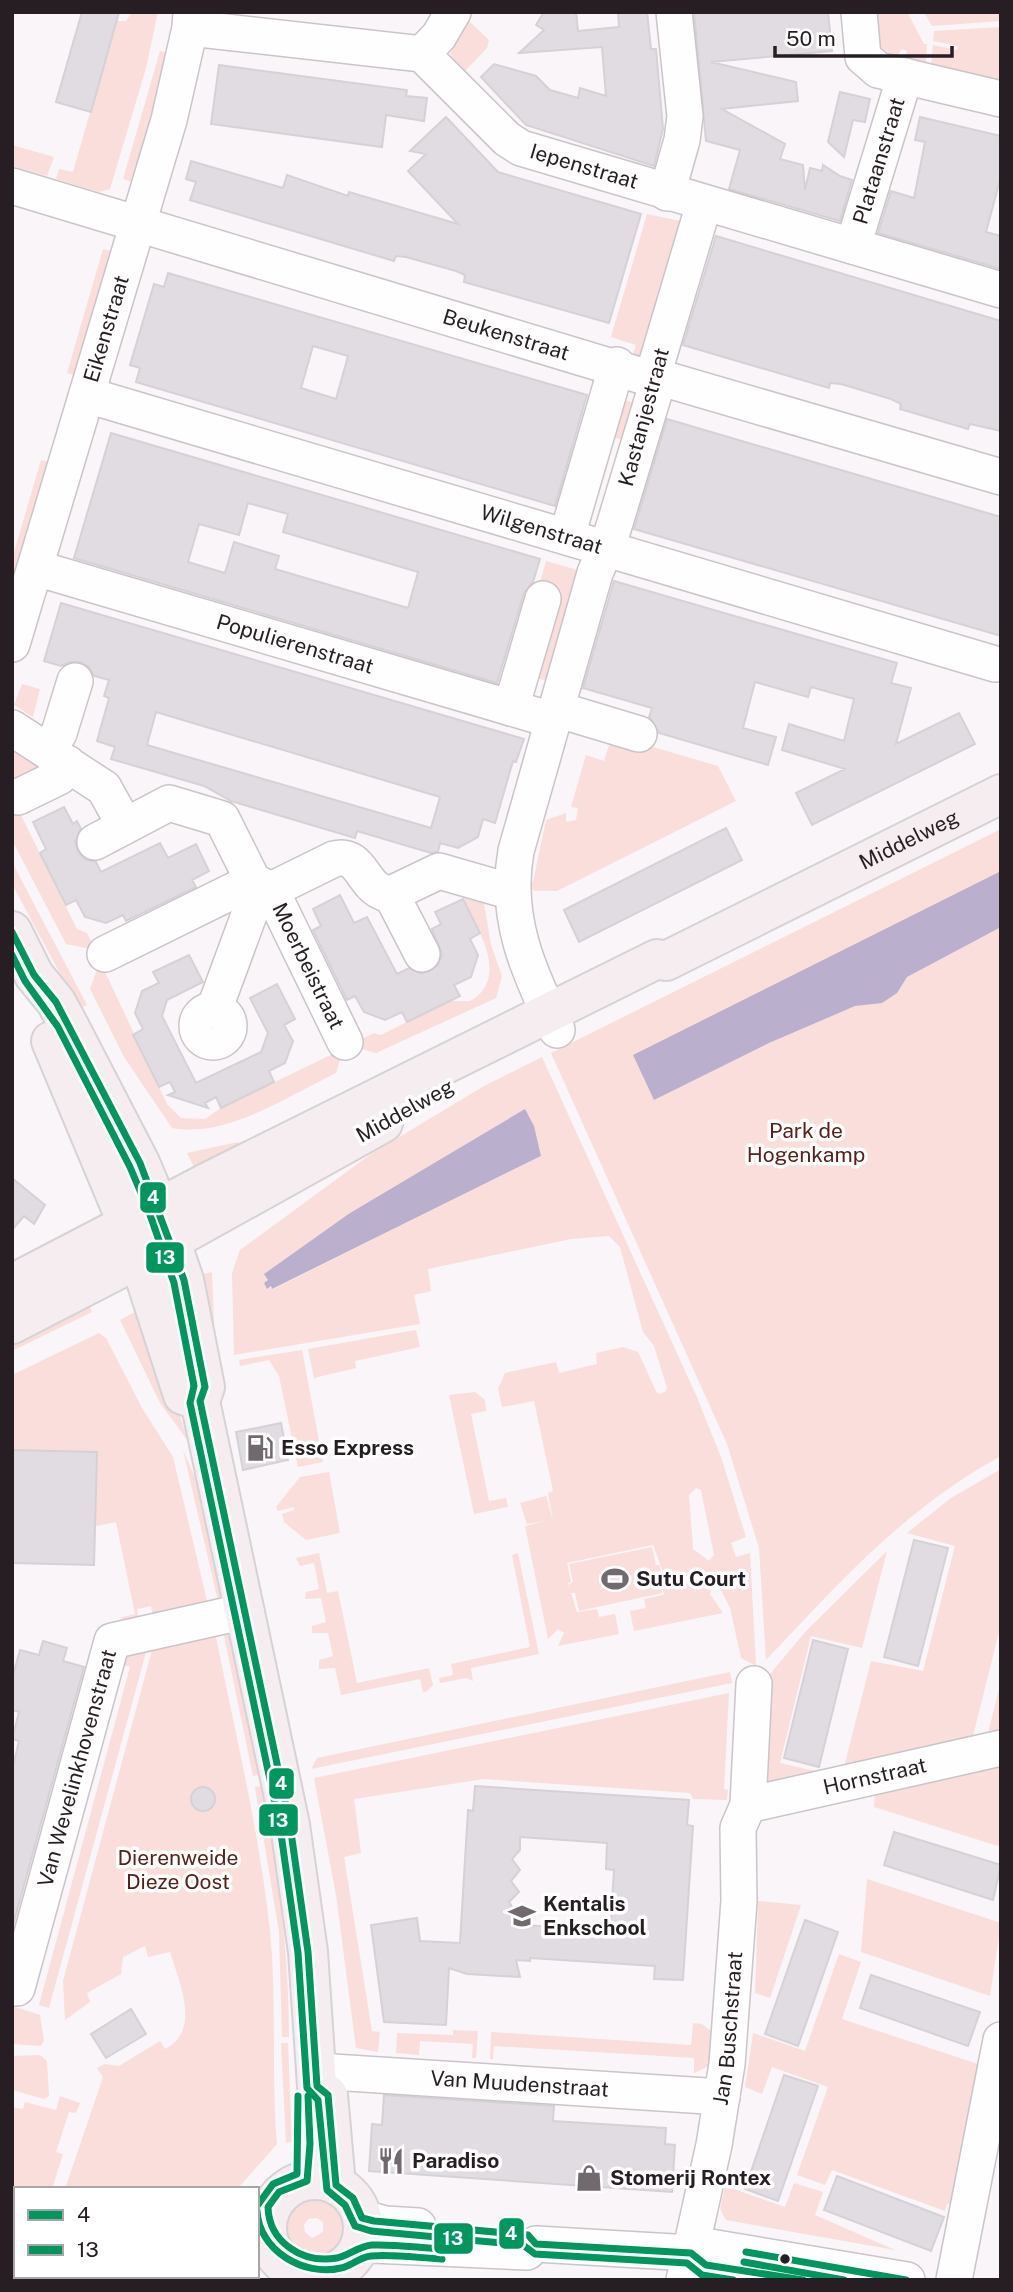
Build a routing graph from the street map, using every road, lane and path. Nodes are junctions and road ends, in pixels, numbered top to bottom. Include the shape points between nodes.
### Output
1 (453, 12) edge
2 (674, 12) edge
3 (859, 12) edge
4 (190, 20) edge
5 (422, 54) junction
6 (905, 76) junction
7 (1001, 99) edge
8 (12, 186) edge
9 (667, 193) junction
10 (704, 204) junction
11 (139, 223) junction
12 (853, 246) junction
13 (1001, 290) edge
14 (617, 365) junction
15 (652, 379) junction
16 (88, 395) junction
17 (1001, 477) edge
18 (567, 536) junction
19 (604, 547) junction
20 (36, 568) junction
21 (543, 599) dead end
22 (12, 644) edge
23 (995, 664) dead end
24 (75, 681) dead end
25 (512, 708) junction
26 (554, 715) junction
27 (12, 728) edge
28 (639, 734) dead end
29 (58, 757) junction
30 (1001, 794) edge
31 (18, 797) dead end
32 (261, 885) junction
33 (512, 892) junction
34 (391, 894) junction
35 (12, 931) edge
36 (105, 954) dead end
37 (422, 954) dead end
38 (214, 1010) dead end
39 (552, 1020) junction
40 (345, 1042) dead end
41 (149, 1233) junction
42 (12, 1284) edge
43 (12, 1324) edge
44 (246, 1611) junction
45 (754, 1684) dead end
46 (1001, 1748) edge
47 (748, 1805) junction
48 (17, 1988) dead end
49 (1001, 2040) edge
50 (317, 2078) junction
51 (722, 2097) junction
52 (321, 2183) junction
53 (263, 2227) edge
54 (333, 2262) edge
55 (687, 2266) edge
56 (805, 2280) edge
57 (907, 2280) edge
58 (954, 2280) edge

1 - 5 street
2 - 9 street via 685,116
3 - 6 street via 863,57 878,70
4 - 5 street
4 - 11 street, Eikenstraat via 169,120
5 - 9 street, Iepenstraat via 521,148
6 - 7 street
6 - 12 street, Plataanstraat
8 - 11 street, Beukenstraat
9 - 10 street, Iepenstraat
10 - 12 street, Iepenstraat
10 - 15 street, Kastanjestraat
11 - 14 street, Beukenstraat
11 - 16 street, Eikenstraat
12 - 13 street, Iepenstraat
14 - 15 street, Beukenstraat
14 - 18 street, Kastanjestraat
15 - 17 street, Beukenstraat
15 - 19 street, Kastanjestraat via 654,394
16 - 18 street, Wilgenstraat
16 - 20 street, Eikenstraat
18 - 19 street, Wilgenstraat
19 - 23 street, Wilgenstraat
19 - 26 street, Kastanjestraat
20 - 22 street, Eikenstraat
20 - 25 street, Populierenstraat
21 - 25 street
24 - 29 street via 59,733
25 - 26 street, Populierenstraat
26 - 28 street
26 - 33 street, Kastanjestraat via 516,851
27 - 29 street, Moerbeistraat
29 - 31 street via 59,776
29 - 32 street, Moerbeistraat via 104,788 110,833 169,803 213,814 227,824
30 - 39 main road, Middelweg via 666,961 663,970 610,1003
32 - 34 street, Moerbeistraat via 345,857 359,866 371,886
32 - 36 street, Moerbeistraat
32 - 38 street, Moerbeistraat
32 - 40 street, Moerbeistraat
33 - 34 street via 439,871
33 - 39 street, Kastanjestraat via 525,959
34 - 37 street, Moerbeistraat
35 - 41 main road via 34,975 38,1012
39 - 41 main road, Middelweg via 478,1069
41 - 42 main road via 81,1246
41 - 43 main road
41 - 44 main road via 184,1280 205,1387 200,1401
44 - 48 street, Van Wevelinkhovenstraat via 112,1641
44 - 50 main road via 294,1848 309,1952
45 - 47 street, Jan Buschstraat
46 - 47 street, Hornstraat
47 - 51 street, Jan Buschstraat via 738,1828 736,1959
49 - 58 street
50 - 51 street, Van Muudenstraat
50 - 52 main road via 308,2095 310,2144
51 - 55 street, Jan Buschstraat
52 - 53 main road via 283,2192
52 - 54 main road via 353,2198
53 - 54 main road via 281,2262
54 - 55 street via 385,2224 528,2235 536,2244
55 - 56 street
55 - 57 street via 710,2247

